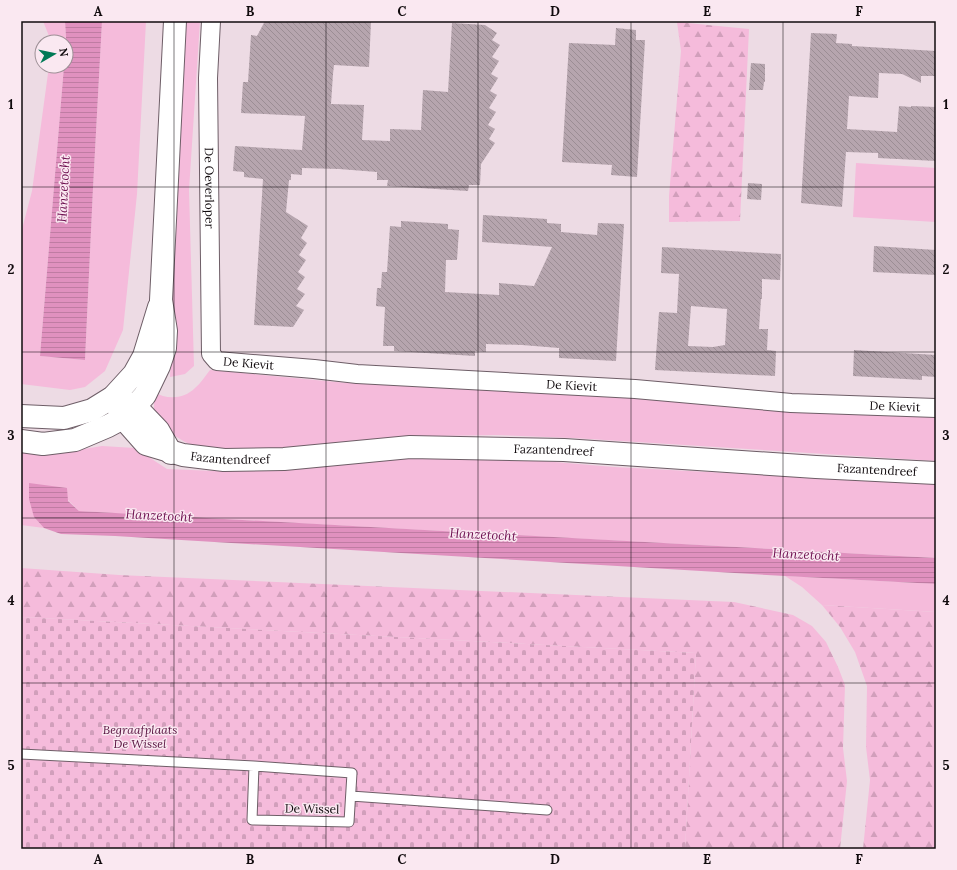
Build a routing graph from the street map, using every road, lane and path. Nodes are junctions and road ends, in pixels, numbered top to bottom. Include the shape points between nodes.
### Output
1 (175, 21) edge
2 (211, 21) edge
3 (161, 300) junction
4 (211, 354) joint
5 (113, 397) junction
6 (936, 408) edge
7 (129, 412) junction
8 (21, 416) edge
9 (21, 441) edge
10 (936, 473) edge
11 (21, 754) edge
12 (254, 766) junction
13 (351, 796) junction
14 (547, 810) dead end

1 - 3 street
2 - 4 street, De Oeverloper via 208,78
3 - 5 street via 144,356 134,374
3 - 7 street via 166,348 145,395
4 - 6 street, De Kievit via 217,361 357,374 635,389 791,403
5 - 7 street, Fazantendreef
5 - 8 street via 92,410 64,418
7 - 9 street via 108,426 76,440 43,444
7 - 10 street, Fazantendreef via 158,430 171,452 183,456 224,460 284,459 410,446 564,450
11 - 12 lane, De Wissel
12 - 13 lane, De Wissel via 352,773
12 - 13 lane, De Wissel via 252,820 350,822
13 - 14 lane

